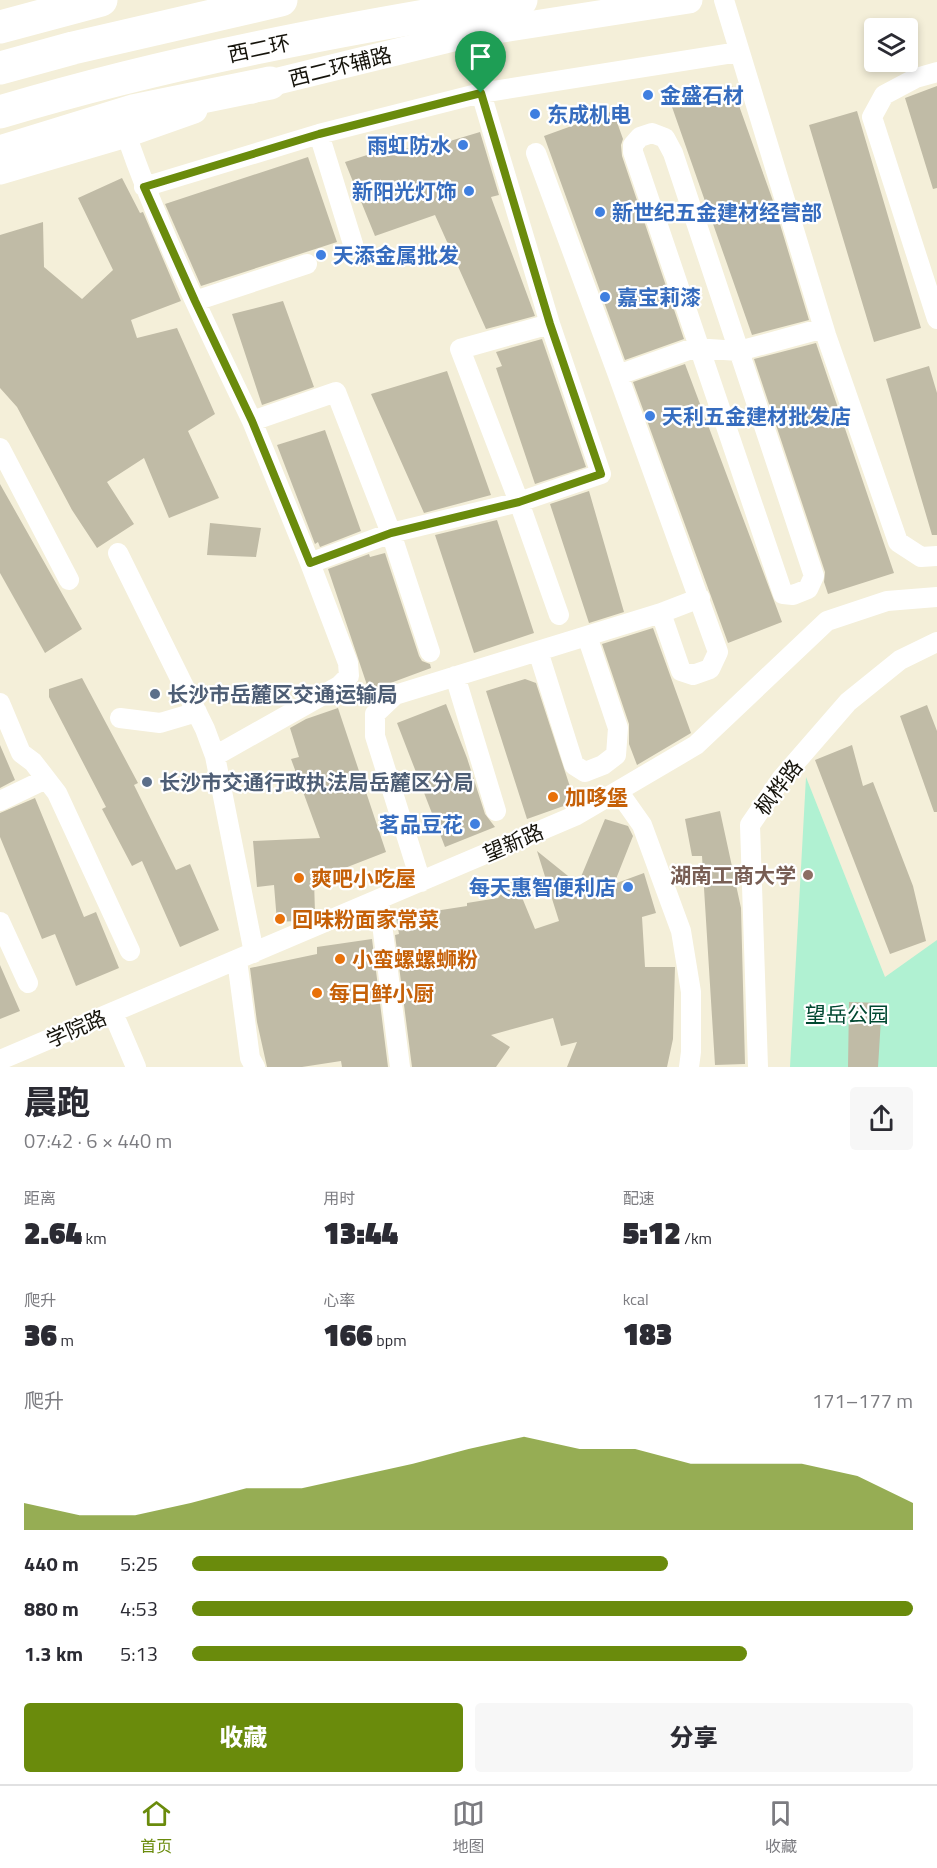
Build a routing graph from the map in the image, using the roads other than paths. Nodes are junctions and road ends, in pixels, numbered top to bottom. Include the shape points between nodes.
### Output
1 (101, 0) edge
2 (281, 0) edge
3 (521, 0) edge
4 (689, 0) edge
5 (724, 0) edge
6 (0, 27) edge
7 (740, 52) junction
8 (0, 68) edge
9 (937, 72) edge
10 (270, 83) joint
11 (481, 93) junction
12 (0, 112) edge
13 (130, 122) junction
14 (319, 134) junction
15 (0, 152) edge
16 (536, 153) dead end
17 (0, 171) edge
18 (144, 187) junction
19 (353, 244) dead end
20 (307, 264) dead end
21 (195, 301) junction
22 (937, 319) edge
23 (550, 324) junction
24 (824, 328) junction
25 (699, 348) junction
26 (739, 351) junction
27 (618, 375) junction
28 (252, 421) junction
29 (0, 448) edge
30 (519, 502) junction
31 (391, 533) junction
32 (118, 553) dead end
33 (937, 556) edge
34 (310, 563) junction
35 (69, 580) dead end
36 (937, 597) edge
37 (700, 598) junction
38 (661, 612) junction
39 (559, 615) dead end
40 (587, 636) junction
41 (937, 642) edge
42 (538, 651) junction
43 (430, 652) dead end
44 (455, 676) junction
45 (0, 703) edge
46 (197, 712) junction
47 (120, 718) dead end
48 (215, 756) junction
49 (46, 779) junction
50 (618, 791) junction
51 (0, 801) edge
52 (496, 812) dead end
53 (421, 882) junction
54 (379, 900) junction
55 (0, 922) edge
56 (130, 951) dead end
57 (246, 956) junction
58 (28, 983) dead end
59 (152, 997) joint
60 (113, 1013) junction
61 (0, 1060) edge
62 (136, 1067) edge
63 (255, 1067) edge
64 (400, 1067) edge
65 (688, 1067) edge
66 (758, 1067) edge

1 - 6 highway
2 - 8 highway, 西二环
3 - 12 highway, 西二环 via 222,56 81,88
4 - 10 street, 西二环辅路 via 470,34
5 - 7 street
7 - 11 street
7 - 24 street
9 - 22 street via 884,95 872,117
10 - 13 highway
11 - 14 street
11 - 23 street
13 - 15 highway
13 - 17 street
13 - 18 street
14 - 18 street
14 - 19 street
16 - 27 street
18 - 21 street
20 - 21 street
21 - 28 street
23 - 30 street via 601,474
23 - 30 street via 460,349
24 - 26 street
24 - 33 street via 898,542 921,558
25 - 26 street
25 - 26 street via 633,152 640,137 652,133 665,138 673,153
25 - 26 street via 783,594 793,595 808,589 814,576
25 - 27 street
27 - 37 street
28 - 31 street via 336,392
28 - 34 street
29 - 35 street
30 - 31 street
30 - 39 street
31 - 34 street
31 - 43 street
32 - 46 street
34 - 48 street via 348,663 349,676 339,686
36 - 50 street, 望新路 via 887,601 827,621 696,745
37 - 38 street
37 - 38 street via 718,652 710,669 693,675 681,671
38 - 40 street
40 - 42 street
40 - 42 street via 618,728 616,755 585,772 574,765
41 - 66 street, 枫桦路 via 900,660 848,702 782,778 750,825
42 - 44 street
44 - 52 street
44 - 53 street via 395,695 375,714 375,736
45 - 49 street via 21,753
46 - 47 street via 160,723
46 - 48 street
48 - 57 street
49 - 51 street
49 - 56 street via 57,793
50 - 53 street, 望新路 via 577,815
50 - 65 street via 642,825 681,931 691,992
53 - 54 street, 望新路
54 - 57 street, 望新路
54 - 64 street
55 - 58 street
57 - 59 street, 望新路
57 - 63 street via 250,1058
59 - 60 street, 学院路
60 - 61 street, 学院路
60 - 62 street

